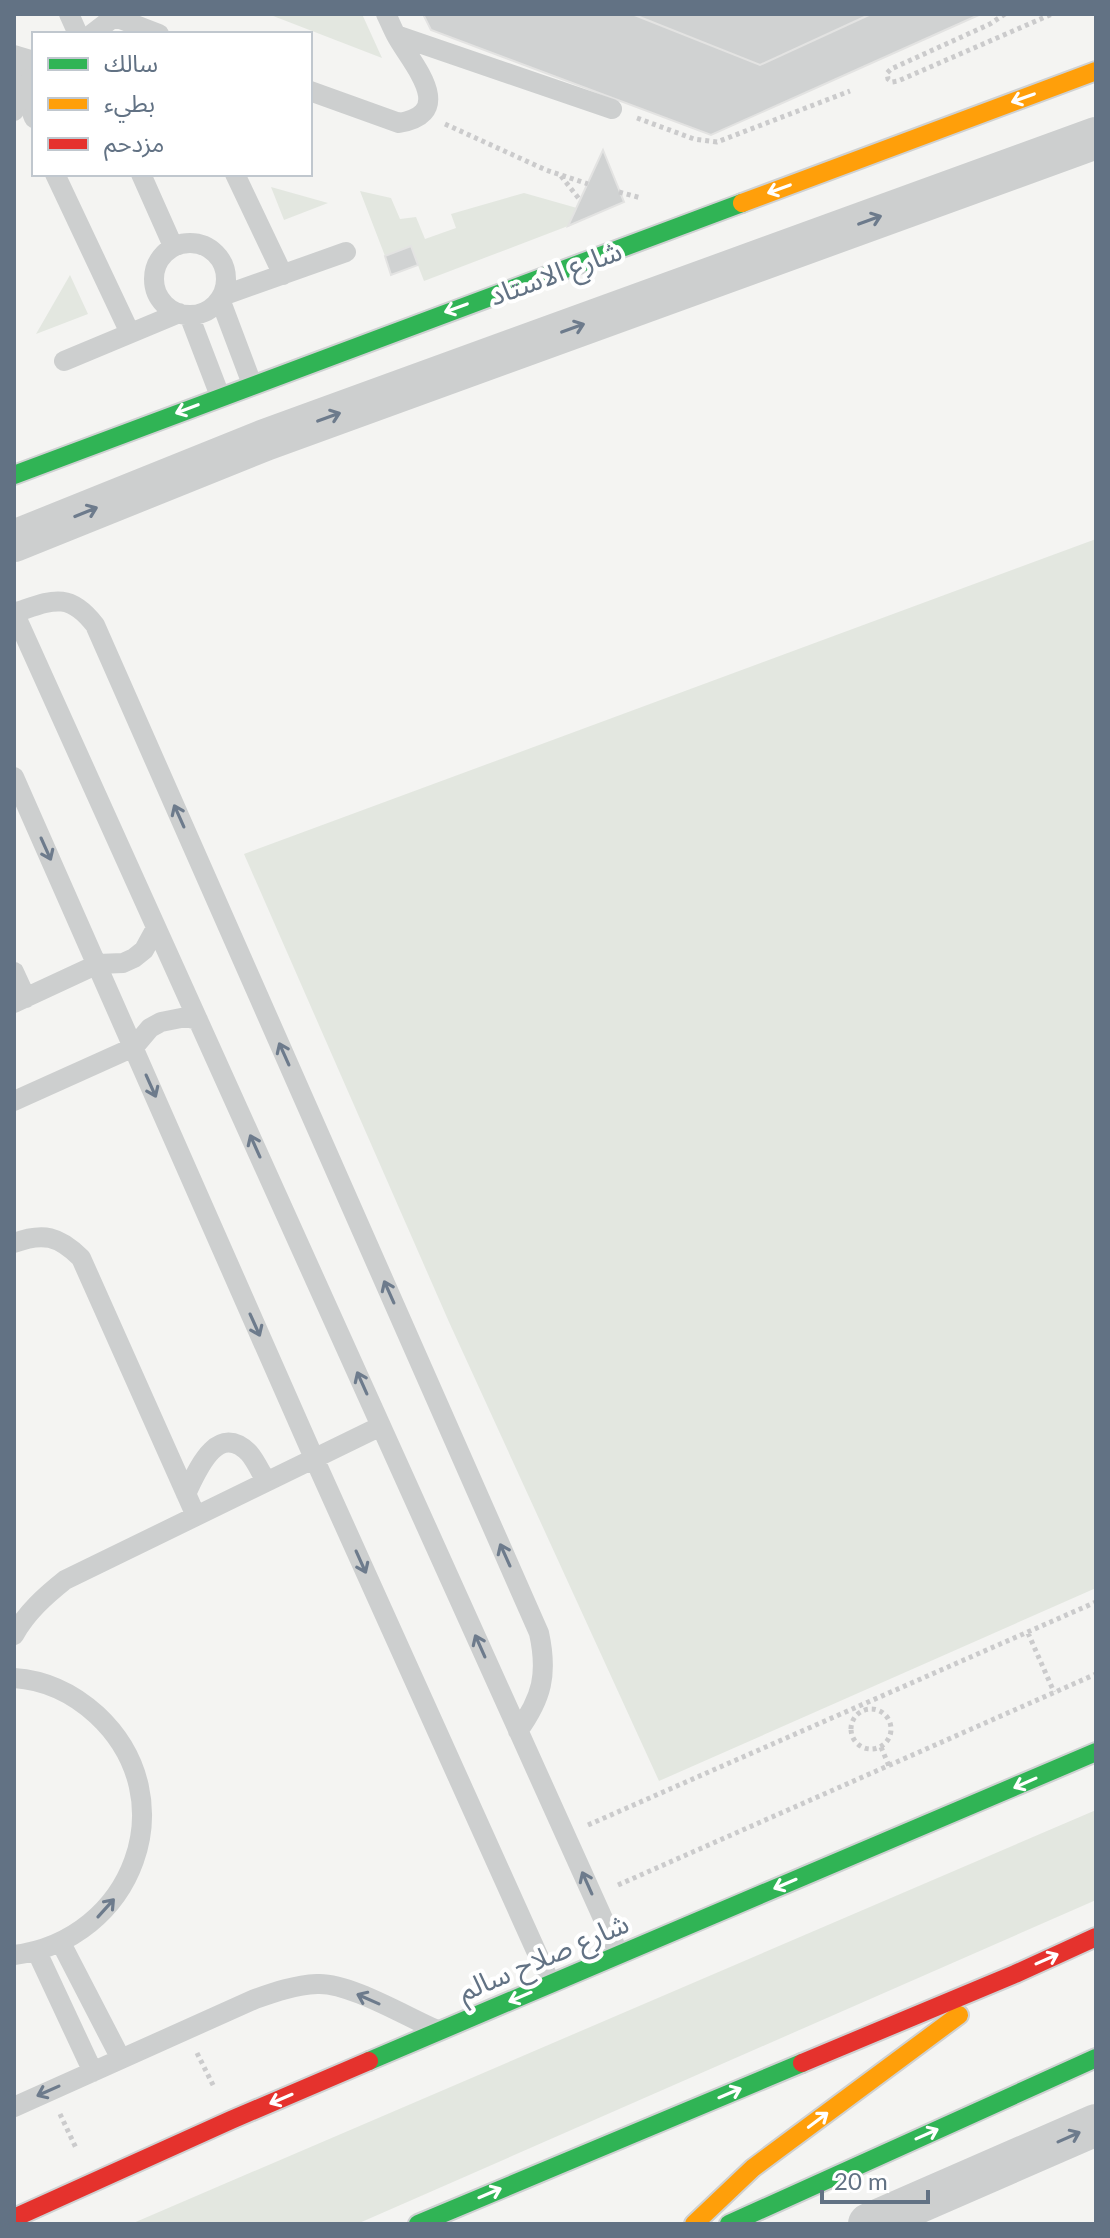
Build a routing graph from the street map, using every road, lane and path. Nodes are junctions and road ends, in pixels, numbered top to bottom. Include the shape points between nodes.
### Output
1 (386, 14) edge
2 (1005, 14) edge
3 (1052, 14) edge
4 (116, 16) edge
5 (95, 32) edge
6 (157, 32) edge
7 (396, 35) junction
8 (14, 66) edge
9 (1096, 71) edge
10 (32, 78) edge
11 (850, 91) dead end
12 (312, 92) edge
13 (612, 109) joint
14 (14, 111) edge
15 (32, 113) edge
16 (449, 126) dead end
17 (1096, 138) edge
18 (560, 175) junction
19 (56, 176) edge
20 (142, 176) edge
21 (236, 176) edge
22 (588, 184) dead end
23 (580, 200) dead end
24 (173, 246) junction
25 (346, 252) dead end
26 (283, 275) junction
27 (221, 298) junction
28 (184, 314) junction
29 (130, 333) junction
30 (64, 361) dead end
31 (252, 384) junction
32 (220, 396) junction
33 (14, 475) edge
34 (14, 541) edge
35 (14, 612) edge
36 (14, 777) edge
37 (156, 928) junction
38 (98, 964) junction
39 (14, 972) edge
40 (20, 1000) edge
41 (198, 1020) junction
42 (134, 1047) junction
43 (14, 1101) edge
44 (14, 1243) edge
45 (381, 1426) junction
46 (314, 1458) junction
47 (266, 1481) junction
48 (186, 1494) junction
49 (196, 1516) junction
50 (1096, 1602) edge
51 (1028, 1633) junction
52 (14, 1635) edge
53 (1096, 1674) edge
54 (14, 1678) edge
55 (1054, 1692) junction
56 (860, 1709) junction
57 (518, 1731) junction
58 (881, 1747) junction
59 (1096, 1752) edge
60 (889, 1766) junction
61 (565, 1835) junction
62 (593, 1896) junction
63 (1096, 1937) edge
64 (61, 1943) junction
65 (37, 1952) junction
66 (619, 1954) junction
67 (14, 1955) edge
68 (1015, 1974) junction
69 (551, 1984) junction
70 (185, 2031) junction
71 (439, 2031) junction
72 (1096, 2058) edge
73 (121, 2059) junction
74 (93, 2072) junction
75 (49, 2091) junction
76 (14, 2107) edge
77 (231, 2120) junction
78 (1096, 2125) edge
79 (93, 2184) junction
80 (14, 2218) edge
81 (418, 2224) edge
82 (694, 2224) edge
83 (729, 2224) edge
84 (869, 2224) edge

1 - 7 lane
2 - 3 path via 891,69 888,79 898,81
4 - 5 lane
4 - 6 lane
7 - 12 lane via 428,91 422,114 399,123
7 - 13 lane
8 - 15 lane
9 -> 31 main road, شارع الاستاد
10 - 14 lane, bridge
11 - 13 path via 717,142 694,139
16 - 18 path
34 -> 17 street via 265,440
18 - 22 path
18 - 23 path
19 - 29 lane
20 - 24 lane
21 - 26 lane
24 - 27 lane via 199,244 221,258 226,284
24 - 28 lane via 162,255 154,281 166,306
25 - 26 lane
26 - 27 lane
27 - 28 lane via 211,308
27 - 31 lane
28 - 29 lane
28 - 32 lane
29 - 30 lane
31 - 32 main road, شارع الاستاد
32 -> 33 main road, شارع الاستاد
35 - 37 lane
57 -> 35 lane via 542,1684 539,1633 95,625 83,610 55,600
36 -> 38 lane
37 - 38 lane via 134,958
37 - 41 lane
38 - 40 lane
38 - 42 lane
39 - 40 lane
41 - 42 lane via 161,1022
45 -> 41 lane
42 - 43 lane
42 -> 46 lane
44 - 48 lane via 32,1236 51,1238 81,1258
45 - 46 lane
57 -> 45 lane
46 - 47 lane
46 -> 69 lane
47 - 48 lane via 250,1454 238,1445 223,1444 209,1451
47 - 49 lane
48 - 49 lane
49 - 52 lane via 65,1580 41,1599
50 - 51 path
51 - 55 path
51 - 56 path
53 - 55 path
64 -> 54 lane via 112,1903 128,1876 139,1845 137,1781 120,1742 84,1703 55,1687
55 - 60 path
56 - 58 path via 881,1711 889,1719 891,1729
56 - 58 path via 850,1728 853,1739 870,1749
56 - 61 path
57 - 61 lane
58 - 60 path
59 -> 66 main road, شارع صلاح سالم
60 - 62 path
62 -> 61 lane
62 - 66 lane
68 -> 63 main road
64 - 65 lane
64 - 73 lane
65 - 67 lane
65 - 74 lane
66 - 69 main road, شارع صلاح سالم
81 -> 68 main road
82 -> 68 main road via 753,2168
69 -> 71 main road, شارع صلاح سالم
71 -> 70 lane via 346,1989 320,1984 255,1999
70 - 73 lane
70 - 77 path
71 -> 77 main road, شارع صلاح سالم
83 -> 72 main road
73 - 74 lane
74 - 75 lane
75 -> 76 lane
75 - 79 path
77 - 79 main road, شارع صلاح سالم
84 -> 78 street
79 - 80 main road, شارع صلاح سالم

